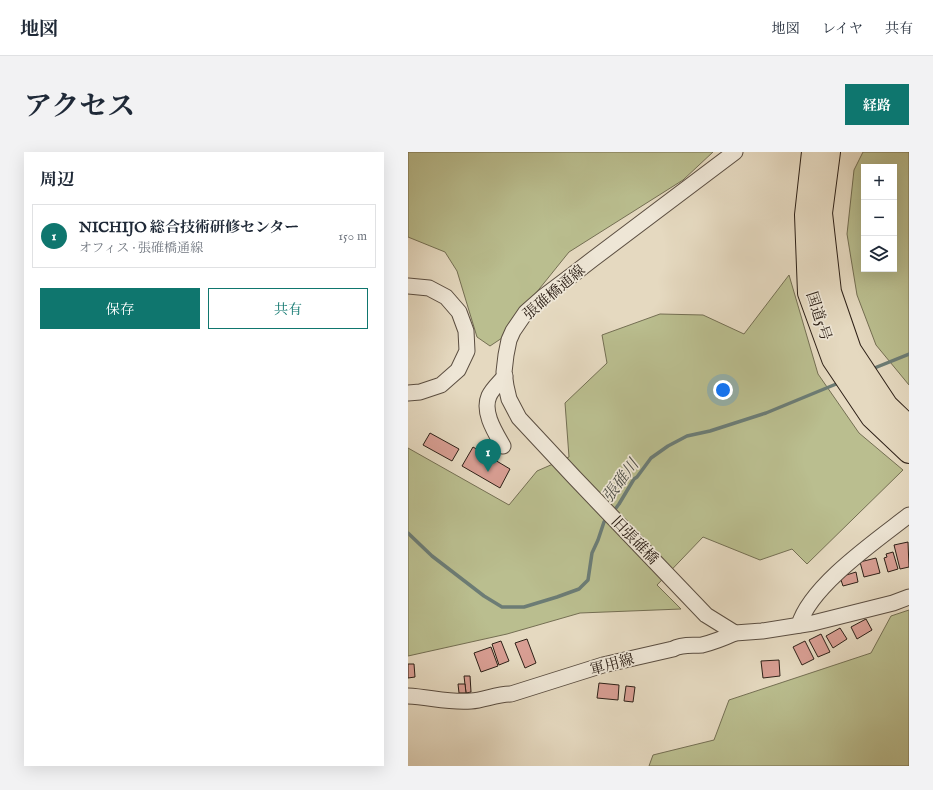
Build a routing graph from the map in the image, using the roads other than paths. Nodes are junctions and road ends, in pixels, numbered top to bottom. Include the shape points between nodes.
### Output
1 (735, 152) edge
2 (813, 152) edge
3 (829, 152) edge
4 (408, 286) edge
5 (505, 376) junction
6 (408, 393) edge
7 (909, 427) edge
8 (503, 446) dead end
9 (909, 452) edge
10 (574, 477) joint
11 (909, 515) edge
12 (909, 597) edge
13 (799, 625) junction
14 (735, 633) junction
15 (408, 696) edge

1 - 5 street, 張碓橋通線 via 593,258 526,312 509,340
2 - 9 highway, 国道5号 via 806,215 809,292 833,359 872,417
3 - 7 highway, 国道5号 via 821,213 830,292 850,350 887,406
4 - 6 street via 429,288 446,297 459,312 466,331 467,351 458,370 441,385
5 - 8 street via 489,395 486,405 493,428
5 - 10 street, 張碓橋通線 via 509,399 519,418
10 - 14 street, 旧張碓橋 via 706,615
11 - 13 street via 825,585 802,616
12 - 13 street, 軍用線 via 893,604
13 - 14 street, 軍用線
14 - 15 street, 軍用線 via 701,645 677,647 603,665 511,694 471,701

